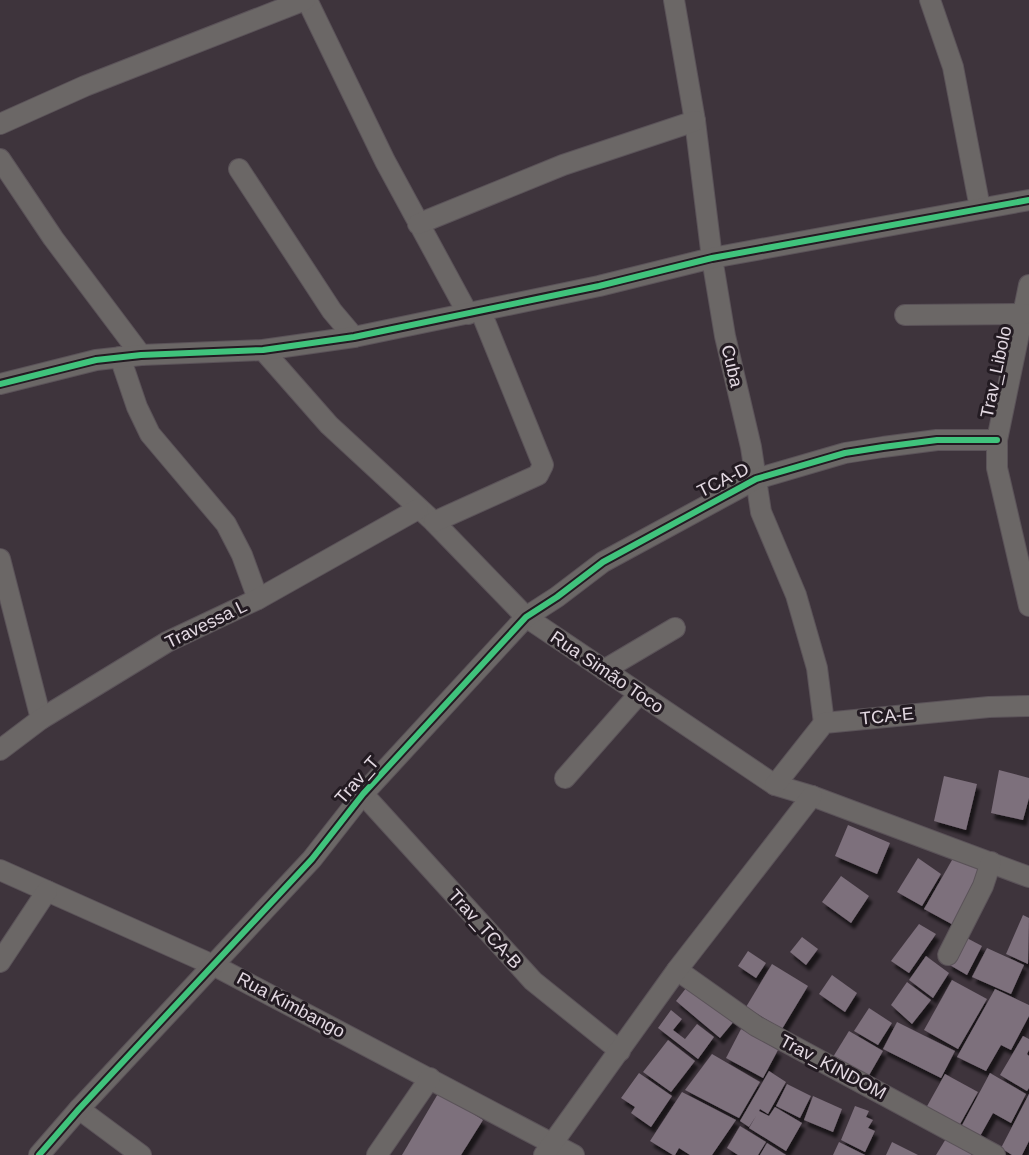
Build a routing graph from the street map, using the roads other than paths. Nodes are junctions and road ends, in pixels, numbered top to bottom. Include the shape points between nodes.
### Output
1 (306, 0) edge
2 (674, 0) edge
3 (930, 0) edge
4 (695, 121) junction
5 (0, 124) edge
6 (0, 159) edge
7 (240, 169) dead end
8 (1029, 200) edge
9 (980, 208) junction
10 (418, 224) junction
11 (712, 258) junction
12 (1029, 285) edge
13 (474, 313) junction
14 (1024, 314) junction
15 (905, 315) dead end
16 (354, 337) junction
17 (263, 350) junction
18 (141, 355) junction
19 (120, 357) junction
20 (0, 384) edge
21 (997, 440) junction
22 (756, 479) junction
23 (418, 509) junction
24 (434, 522) junction
25 (0, 559) edge
26 (258, 598) junction
27 (1029, 606) edge
28 (526, 617) junction
29 (675, 628) dead end
30 (604, 670) junction
31 (639, 694) junction
32 (1029, 706) edge
33 (41, 718) junction
34 (824, 723) junction
35 (0, 750) edge
36 (565, 778) dead end
37 (775, 786) junction
38 (363, 794) junction
39 (812, 796) junction
40 (991, 862) junction
41 (0, 870) edge
42 (1029, 877) edge
43 (47, 891) junction
44 (948, 955) dead end
45 (0, 962) edge
46 (213, 964) junction
47 (677, 970) junction
48 (620, 1051) junction
49 (430, 1078) junction
50 (79, 1109) junction
51 (549, 1149) edge
52 (39, 1155) edge
53 (141, 1155) edge
54 (377, 1155) edge
55 (574, 1155) edge
56 (995, 1155) edge

1 - 5 street
1 - 10 street
2 - 4 street, Cuba
3 - 9 street via 953,68
4 - 10 street via 563,165
4 - 11 street, Cuba
6 - 18 street via 53,238
7 - 16 street via 332,311
8 - 9 street
9 - 11 street
10 - 13 street
11 - 13 street
11 - 22 street, Cuba
12 - 14 street, Trav_Libolo
13 - 16 street
13 - 24 street via 543,465 538,475
14 - 15 street
14 - 21 street, Trav_Libolo
16 - 17 street
17 - 18 street
17 - 23 street, Rua Simão Toco via 329,425
18 - 19 street
19 - 20 street
19 - 26 street via 150,434 226,524
21 - 22 street, TCA-D via 937,440 845,453
21 - 27 street, Trav_Libolo via 997,468
22 - 28 street, TCA-D via 603,562
22 - 34 street, Cuba via 761,512 799,605 816,668
23 - 24 street, Rua Simão Toco
23 - 26 street, Travessa L
24 - 28 street, Rua Simão Toco
25 - 33 street
26 - 33 street, Travessa L via 167,642
28 - 30 street, Rua Simão Toco
28 - 38 street, Trav_T
29 - 30 street
30 - 31 street, Rua Simão Toco
31 - 36 street
31 - 37 street, Rua Simão Toco
32 - 34 street, TCA-E
33 - 35 street, Travessa L
34 - 37 street
37 - 39 street, Rua Simão Toco
38 - 46 street, Trav_T via 312,859
38 - 48 street, Trav_TCA-B via 533,981
39 - 40 street, Rua Simão Toco
39 - 47 street
40 - 42 street, Rua Simão Toco
40 - 44 street via 976,902
41 - 43 street, Rua Kimbango
43 - 45 street
43 - 46 street, Rua Kimbango
46 - 49 street, Rua Kimbango
46 - 50 street, Trav_T
47 - 48 street
47 - 56 street, Trav_KINDOM via 756,1026
48 - 51 street
49 - 51 street, Rua Kimbango
49 - 54 street
50 - 52 street, Trav_T
50 - 53 street
51 - 55 street, Rua Kimbango

